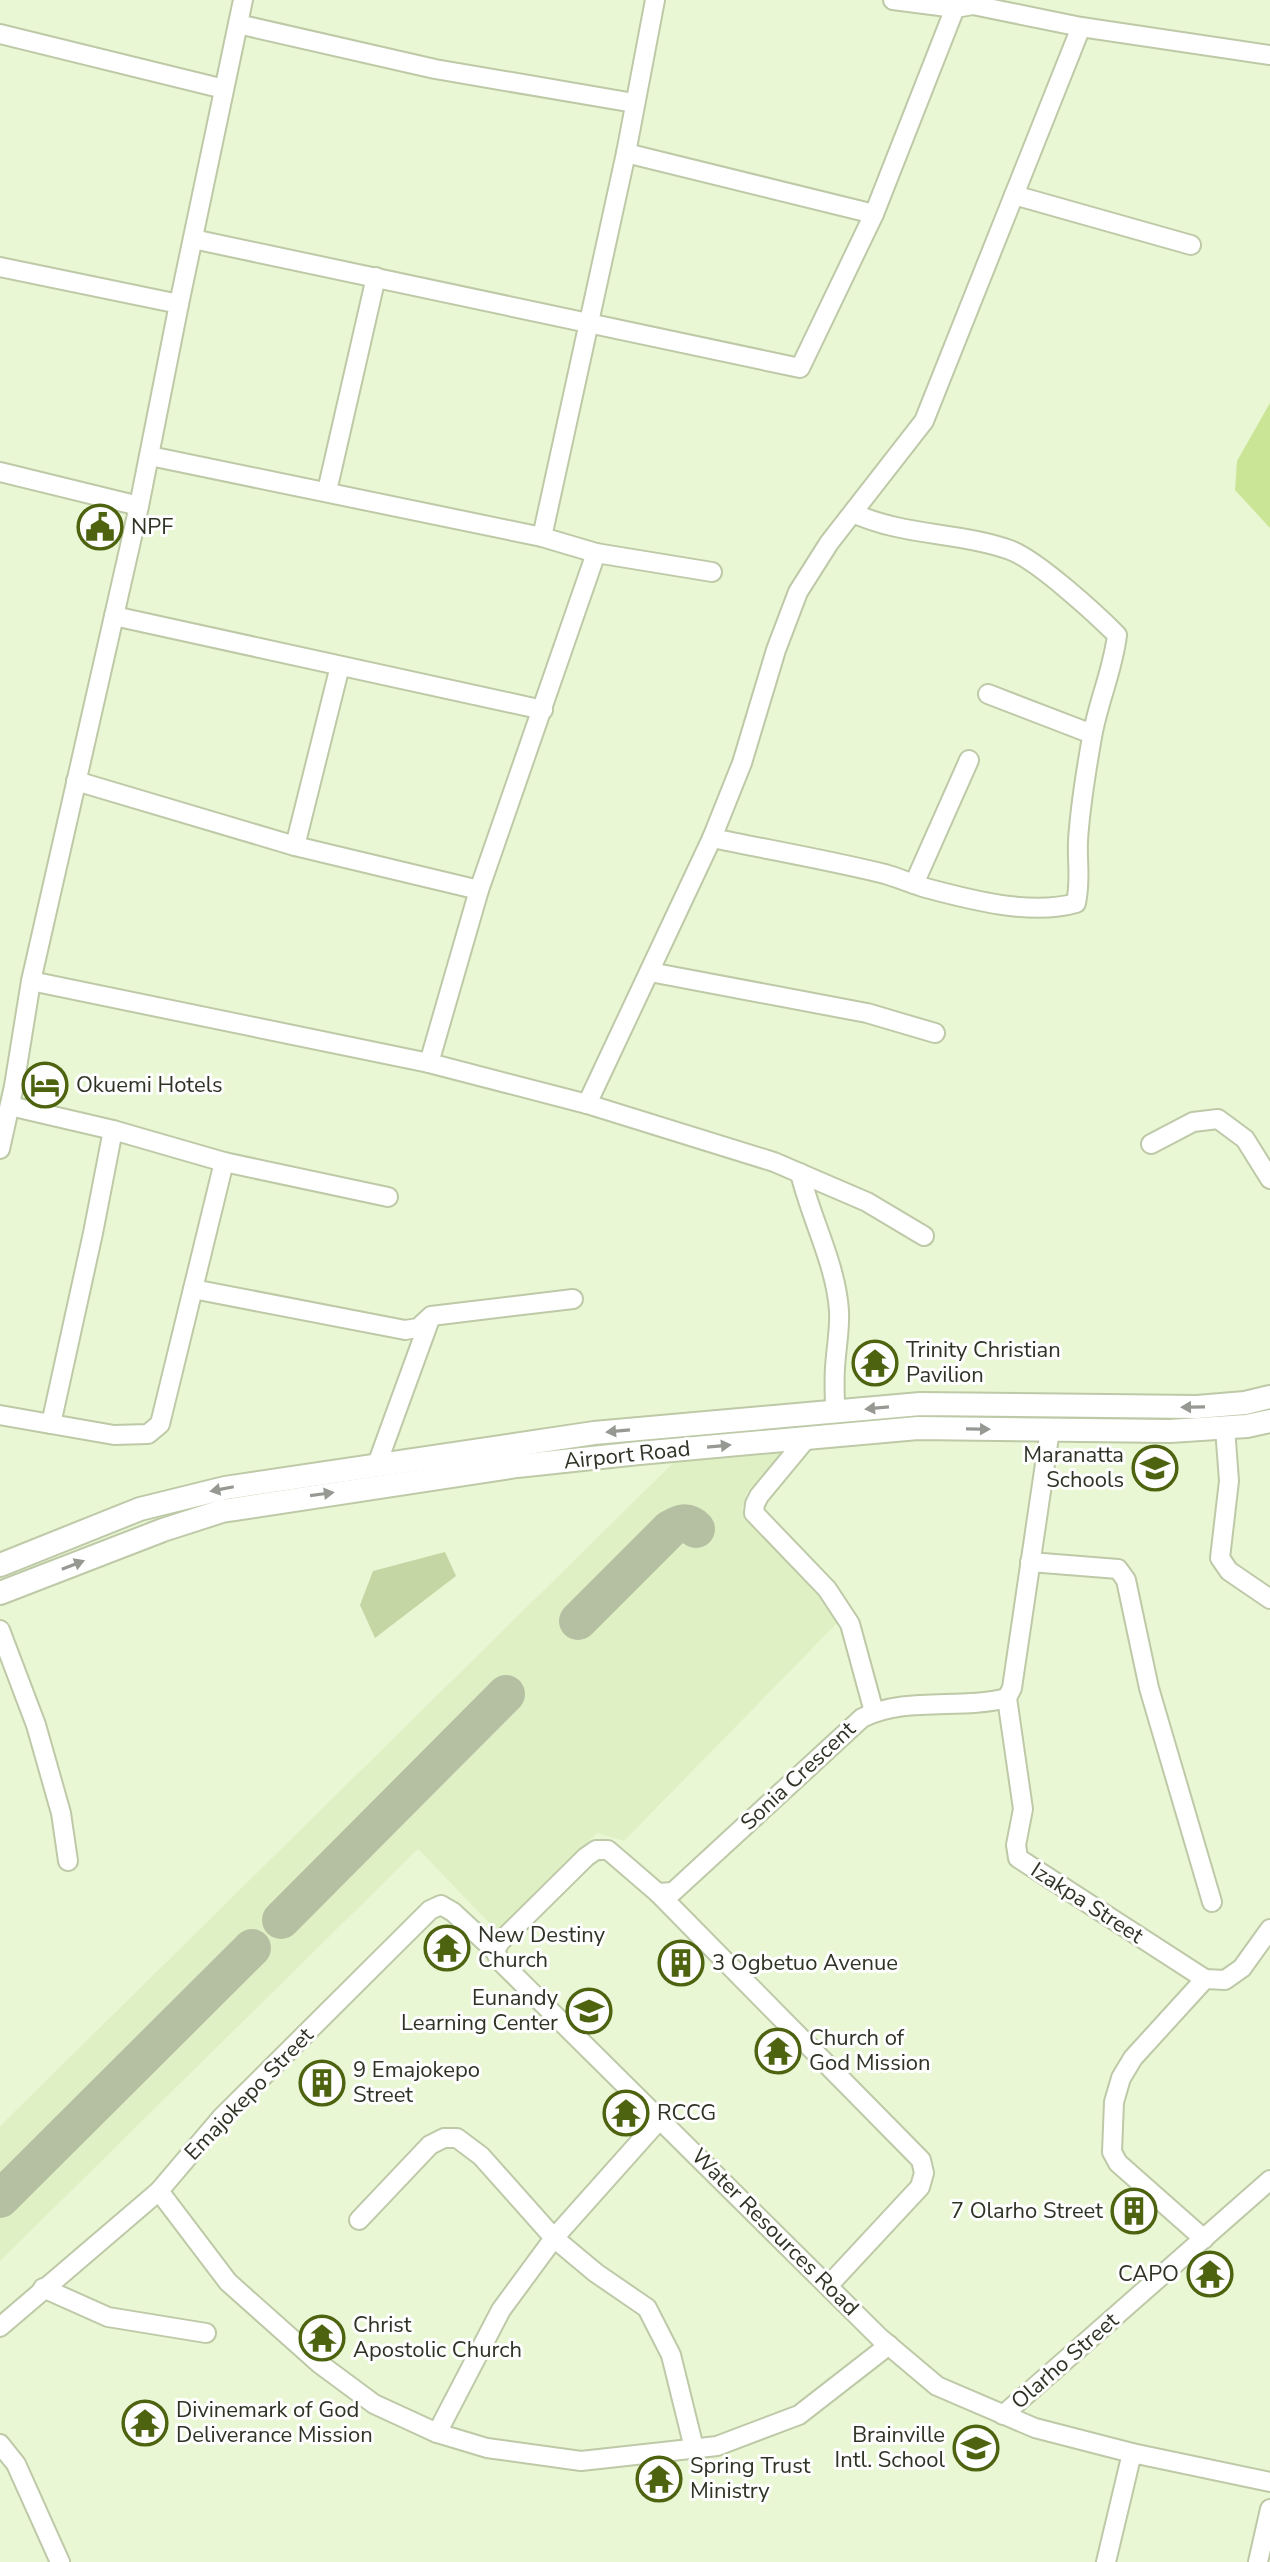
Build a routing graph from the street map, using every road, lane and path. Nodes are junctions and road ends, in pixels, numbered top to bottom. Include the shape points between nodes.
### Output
1 (243, 0) edge
2 (655, 0) edge
3 (893, 0) edge
4 (968, 4) edge
5 (238, 24) junction
6 (1081, 27) junction
7 (0, 34) edge
8 (1270, 55) edge
9 (224, 89) junction
10 (634, 103) junction
11 (626, 153) junction
12 (1014, 195) junction
13 (874, 214) junction
14 (193, 239) junction
15 (1191, 245) dead end
16 (0, 267) edge
17 (376, 277) junction
18 (179, 304) junction
19 (589, 324) junction
20 (150, 456) junction
21 (0, 472) edge
22 (327, 491) junction
23 (139, 506) junction
24 (853, 513) junction
25 (542, 537) junction
26 (596, 553) junction
27 (712, 572) dead end
28 (114, 616) junction
29 (340, 666) junction
30 (988, 694) dead end
31 (543, 710) junction
32 (1092, 734) junction
33 (969, 760) dead end
34 (76, 781) junction
35 (712, 838) junction
36 (295, 846) junction
37 (914, 884) junction
38 (479, 890) junction
39 (650, 972) junction
40 (31, 981) junction
41 (935, 1033) dead end
42 (429, 1063) junction
43 (7, 1084) edge
44 (587, 1104) junction
45 (10, 1106) junction
46 (113, 1130) junction
47 (1151, 1144) dead end
48 (0, 1149) edge
49 (224, 1162) junction
50 (800, 1173) junction
51 (1270, 1179) edge
52 (388, 1197) dead end
53 (924, 1236) dead end
54 (193, 1289) junction
55 (573, 1299) dead end
56 (431, 1316) junction
57 (1270, 1397) edge
58 (835, 1412) junction
59 (0, 1415) edge
60 (1270, 1421) edge
61 (51, 1424) junction
62 (1225, 1428) junction
63 (1050, 1430) junction
64 (807, 1438) junction
65 (515, 1456) junction
66 (376, 1467) junction
67 (1030, 1562) junction
68 (0, 1565) edge
69 (0, 1593) edge
70 (1270, 1599) edge
71 (0, 1630) edge
72 (1007, 1698) junction
73 (874, 1712) junction
74 (68, 1861) dead end
75 (658, 1893) junction
76 (1212, 1902) dead end
77 (1270, 1929) edge
78 (495, 1951) junction
79 (1205, 1979) junction
80 (661, 2118) junction
81 (1270, 2180) edge
82 (159, 2191) junction
83 (359, 2220) dead end
84 (554, 2238) junction
85 (1204, 2239) junction
86 (828, 2286) junction
87 (43, 2288) junction
88 (0, 2327) edge
89 (206, 2333) dead end
90 (889, 2345) junction
91 (1003, 2415) junction
92 (437, 2433) junction
93 (0, 2444) edge
94 (694, 2448) junction
95 (1132, 2453) junction
96 (1270, 2482) edge
97 (1270, 2509) edge
98 (60, 2562) edge
99 (1106, 2562) edge
100 (1258, 2562) edge

1 - 5 street
2 - 10 street
3 - 4 street
4 - 6 street
4 - 13 street
5 - 9 street
5 - 10 street via 435,69
6 - 8 street
6 - 12 street
7 - 9 street
9 - 14 street
10 - 11 street
11 - 13 street
11 - 19 street
12 - 15 street
12 - 24 street via 924,421
13 - 19 street via 800,368
14 - 17 street
14 - 18 street
16 - 18 street
17 - 19 street
17 - 22 street
18 - 20 street
19 - 25 street
20 - 22 street
20 - 23 street
21 - 23 street
22 - 25 street
23 - 28 street
24 - 32 street via 878,525 1013,551 1105,623 1117,635 1117,643
24 - 35 street via 798,592
25 - 26 street
26 - 27 street
26 - 31 street
28 - 29 street
28 - 34 street
29 - 31 street
29 - 36 street
30 - 32 street
31 - 38 street
32 - 37 street via 1076,903 1034,907 982,902
33 - 37 street
34 - 36 street
34 - 40 street
35 - 37 street
35 - 39 street
36 - 38 street
38 - 42 street
39 - 41 street via 867,1013
39 - 44 street
40 - 42 street
40 - 43 street
42 - 44 street
43 - 45 street
44 - 50 street
45 - 46 street
45 - 48 street
46 - 49 street
46 - 61 street
47 - 51 street via 1193,1122 1218,1119 1245,1139
49 - 52 street
49 - 54 street
50 - 53 street via 867,1202
50 - 58 street via 839,1312
54 - 56 street via 405,1330 418,1328
54 - 61 street via 160,1424 148,1434 114,1435
55 - 56 street
56 - 66 street
57 -> 58 main road, Airport Road via 1197,1407 920,1404
58 -> 65 main road, Airport Road via 594,1433
59 - 61 street
60 - 62 main road, Airport Road
62 - 63 main road, Airport Road
62 - 70 street via 1229,1481 1220,1558 1229,1571
64 -> 63 main road, Airport Road via 918,1428
63 - 67 street, Izakpa Street
65 -> 64 main road, Airport Road
64 - 73 street via 759,1496 754,1513 827,1589 850,1624
65 - 66 main road, Airport Road
69 -> 65 main road, Airport Road via 222,1511
66 -> 68 main road, Airport Road via 225,1488 140,1509
67 - 72 street, Izakpa Street
67 - 76 street via 1108,1567 1118,1569 1126,1580 1149,1688
71 - 74 street via 40,1740 61,1813
72 - 73 street, Sonia Crescent
72 - 79 street, Izakpa Street via 1023,1809 1018,1858
73 - 75 street, Sonia Crescent via 673,1892
75 - 78 street via 608,1850 596,1850
75 - 86 street via 921,2160 920,2187
77 - 79 street via 1242,1968 1225,1980
78 - 80 street, Water Resources Road
78 - 82 street, Emajokepo Street via 453,1912 441,1905 430,1910 221,2118
79 - 85 street via 1121,2078 1114,2102 1112,2152
80 - 84 street
80 - 86 street, Water Resources Road
81 - 85 street, Olarho Street
82 - 87 street, Emajokepo Street
82 - 92 street via 228,2282 278,2329 374,2404
83 - 84 street via 430,2145 457,2138 481,2156
84 - 92 street via 501,2310
84 - 94 street via 647,2308 671,2355
85 - 91 street, Olarho Street
86 - 90 street, Water Resources Road
87 - 88 street, Emajokepo Street
87 - 89 street via 108,2317
90 - 91 street, Water Resources Road via 937,2386
90 - 94 street via 799,2415 717,2446
91 - 95 street, Water Resources Road
92 - 94 street via 487,2448 581,2461
93 - 98 street via 16,2464
95 - 96 street, Water Resources Road
95 - 99 street
97 - 100 street

